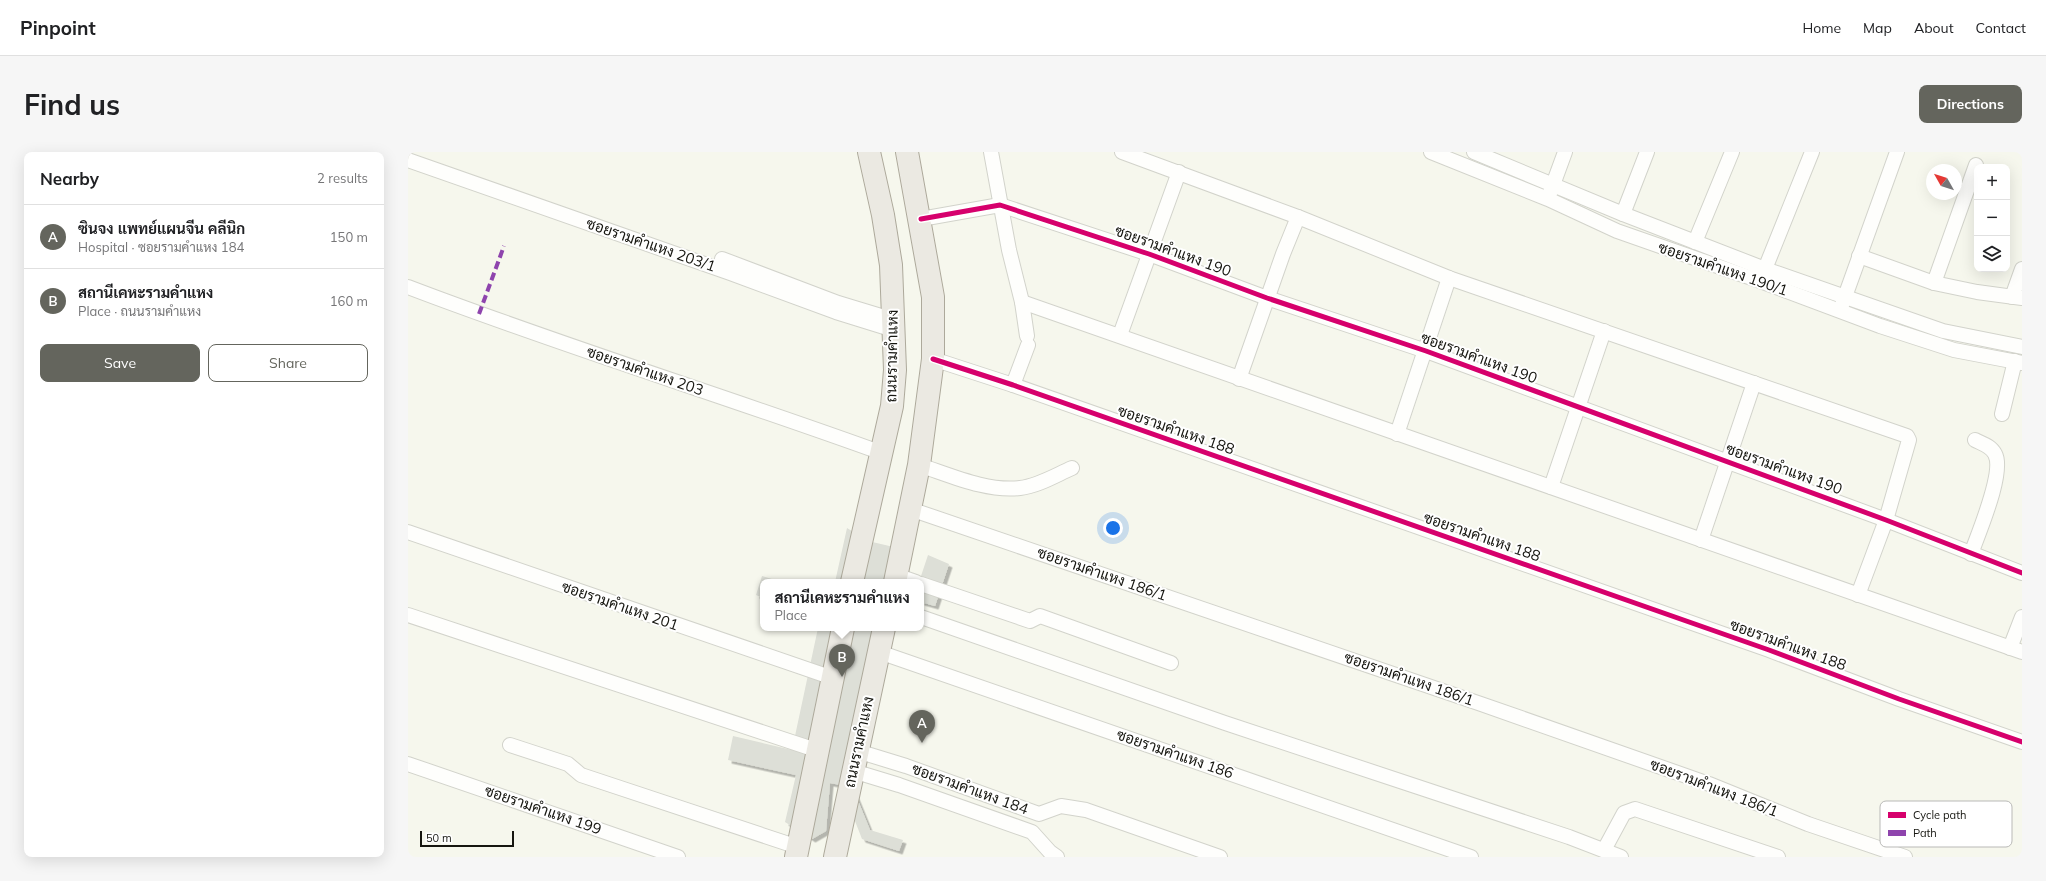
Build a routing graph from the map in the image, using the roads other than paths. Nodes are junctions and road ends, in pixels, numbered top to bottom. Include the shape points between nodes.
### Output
1 (869, 152) edge
2 (907, 152) edge
3 (990, 152) edge
4 (1122, 152) edge
5 (1431, 152) edge
6 (1474, 152) edge
7 (1565, 152) edge
8 (1647, 152) edge
9 (1732, 152) edge
10 (1812, 152) edge
11 (1897, 152) edge
12 (408, 160) edge
13 (1179, 172) junction
14 (1974, 172) edge
15 (1553, 185) junction
16 (1548, 199) junction
17 (1000, 204) junction
18 (1623, 214) junction
19 (1298, 217) junction
20 (920, 219) junction
21 (1695, 242) junction
22 (1149, 254) junction
23 (1859, 256) junction
24 (722, 259) dead end
25 (1765, 269) junction
26 (2022, 269) edge
27 (1449, 278) junction
28 (1934, 283) junction
29 (408, 287) edge
30 (1845, 297) junction
31 (1267, 298) junction
32 (2017, 298) edge
33 (1022, 302) junction
34 (837, 308) junction
35 (1840, 311) junction
36 (894, 325) junction
37 (1604, 331) junction
38 (1120, 335) junction
39 (2022, 347) edge
40 (1426, 351) junction
41 (933, 358) junction
42 (2019, 362) edge
43 (1239, 379) junction
44 (1754, 383) junction
45 (1013, 385) junction
46 (1578, 406) junction
47 (2002, 414) dead end
48 (1397, 434) junction
49 (1975, 440) dead end
50 (882, 453) junction
51 (1728, 462) junction
52 (919, 465) junction
53 (1072, 468) dead end
54 (1551, 487) junction
55 (910, 509) junction
56 (1886, 520) junction
57 (408, 532) edge
58 (1700, 540) junction
59 (1971, 554) junction
60 (2022, 573) edge
61 (853, 579) edge
62 (902, 579) edge
63 (924, 585) edge
64 (1858, 595) junction
65 (408, 615) edge
66 (2022, 617) edge
67 (924, 618) edge
68 (842, 631) edge
69 (883, 631) edge
70 (2016, 650) edge
71 (879, 652) junction
72 (1171, 663) dead end
73 (833, 678) junction
74 (2022, 742) edge
75 (510, 745) dead end
76 (819, 751) junction
77 (855, 761) junction
78 (408, 764) edge
79 (953, 783) junction
80 (947, 802) junction
81 (1039, 814) junction
82 (1032, 832) junction
83 (1604, 850) junction
84 (797, 852) edge
85 (678, 857) edge
86 (835, 857) edge
87 (1057, 857) edge
88 (1220, 857) edge
89 (1471, 857) edge
90 (1621, 857) edge
91 (1778, 857) edge
92 (1905, 857) edge

1 - 36 main road, ถนนรามคำแหง via 891,265
2 - 20 main road
3 - 17 street
4 - 13 street
5 - 16 street, ซอยรามคำแหง 190/1
6 - 15 street, ซอยรามคำแหง 190/1
7 - 15 street
8 - 18 street
9 - 21 street
10 - 25 street
11 - 23 street
12 - 34 street, ซอยรามคำแหง 203/1
13 - 19 street
13 - 22 street
14 - 28 street
15 - 16 street
15 - 18 street, ซอยรามคำแหง 190/1
16 - 35 street, ซอยรามคำแหง 190/1 via 1616,231
17 - 20 street, ซอยรามคำแหง 190
17 - 22 street, ซอยรามคำแหง 190
17 - 33 street
18 - 21 street, ซอยรามคำแหง 190/1
19 - 27 street
19 - 31 street
20 - 41 main road via 933,297
21 - 25 street, ซอยรามคำแหง 190/1
22 - 31 street, ซอยรามคำแหง 190
22 - 38 street
23 - 28 street
23 - 30 street
24 - 34 street, ซอยรามคำแหง 203/1
25 - 30 street, ซอยรามคำแหง 190/1
26 - 32 street
27 - 37 street
27 - 40 street
28 - 32 street
29 - 50 street, ซอยรามคำแหง 203 via 510,326
30 - 35 street
30 - 39 street, ซอยรามคำแหง 190/1 via 1943,331
31 - 40 street, ซอยรามคำแหง 190
31 - 43 street
33 - 38 street
33 - 45 street via 1027,341
34 - 36 street, ซอยรามคำแหง 203/1
35 - 42 street, ซอยรามคำแหง 190/1 via 1954,350
36 - 50 main road, ถนนรามคำแหง via 895,370 892,406
37 - 44 street
37 - 46 street
38 - 43 street
40 - 46 street, ซอยรามคำแหง 190
40 - 48 street
41 - 45 street, ซอยรามคำแหง 188
41 - 52 main road
42 - 47 street
43 - 48 street
44 - 51 street
44 - 56 street via 1909,438
45 - 74 street, ซอยรามคำแหง 188 via 1769,650
46 - 51 street, ซอยรามคำแหง 190
46 - 54 street
48 - 54 street
49 - 59 street via 1990,447 1997,460 1991,500
50 - 61 main road, ถนนรามคำแหง
51 - 56 street, ซอยรามคำแหง 190
51 - 58 street
52 - 53 street via 1003,488 1021,488
52 - 55 main road
54 - 58 street
55 - 62 main road
55 - 92 street, ซอยรามคำแหง 186/1 via 1481,704 1709,784 1808,824
56 - 59 street, ซอยรามคำแหง 190
56 - 64 street
57 - 73 street, ซอยรามคำแหง 201
58 - 64 street
59 - 60 street, ซอยรามคำแหง 190
63 - 72 street via 1030,621 1040,616
64 - 70 street
65 - 76 street
66 - 70 street
67 - 83 street via 1225,723
68 - 73 main road
69 - 71 main road, ถนนรามคำแหง
71 - 77 main road, ถนนรามคำแหง
71 - 89 street, ซอยรามคำแหง 186
73 - 76 main road
75 - 84 street via 568,764 581,775
76 - 84 main road
77 - 79 street, ซอยรามคำแหง 184
77 - 80 street, ซอยรามคำแหง 184
77 - 86 main road, ถนนรามคำแหง
78 - 85 street, ซอยรามคำแหง 199
79 - 80 street
79 - 81 street, ซอยรามคำแหง 184
80 - 82 street, ซอยรามคำแหง 184
81 - 82 street
81 - 88 street, ซอยรามคำแหง 184 via 1061,806 1086,810
82 - 87 street, ซอยรามคำแหง 184
83 - 90 street
83 - 91 street via 1624,813 1635,809

